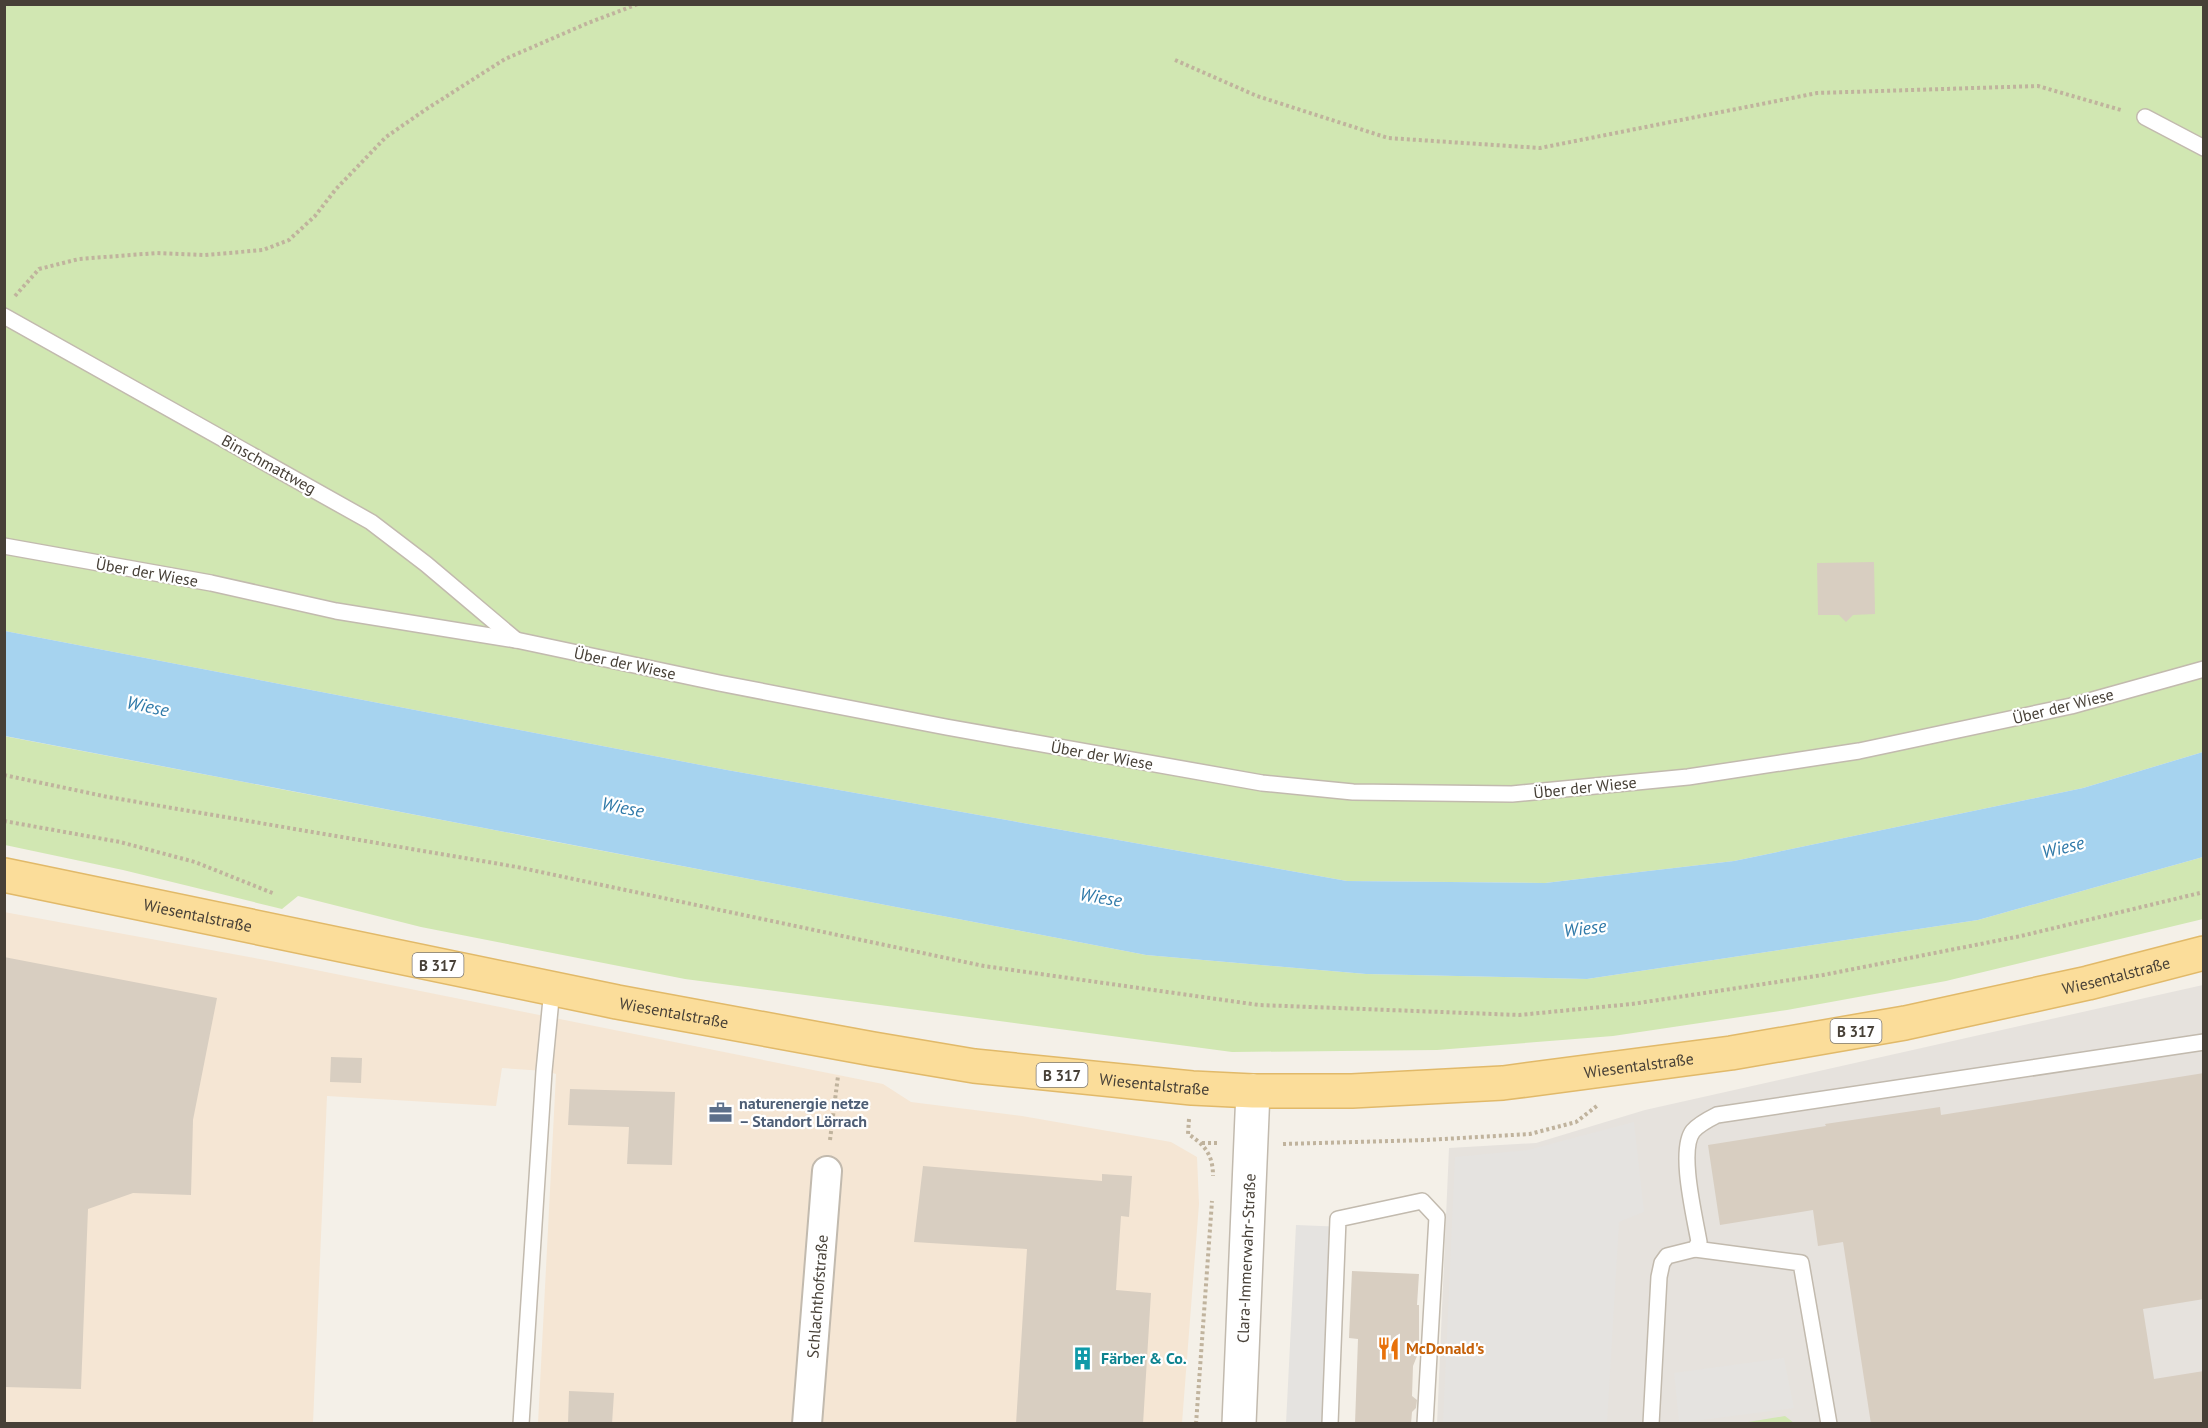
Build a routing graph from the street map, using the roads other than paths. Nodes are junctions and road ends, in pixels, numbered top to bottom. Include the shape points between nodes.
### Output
1 (2145, 117) road end
2 (2204, 148) edge
3 (4, 316) edge
4 (4, 546) edge
5 (516, 640) junction
6 (2204, 669) edge
7 (4, 874) edge
8 (2204, 953) edge
9 (552, 989) junction
10 (2204, 1042) edge
11 (1253, 1091) junction
12 (827, 1171) road end
13 (1695, 1249) junction
14 (521, 1424) edge
15 (807, 1424) edge
16 (1239, 1424) edge
17 (1330, 1424) edge
18 (1425, 1424) edge
19 (1651, 1424) edge
20 (1829, 1424) edge

1 - 2 lane
3 - 5 lane, Binschmattweg via 371,522
4 - 5 lane, Über der Wiese via 211,583 336,611
5 - 6 lane, Über der Wiese via 957,729 1262,783 1364,792 1512,794 1688,777 1859,751 2071,706
7 - 9 main road, Wiesentalstraße / B 317
8 - 11 main road, Wiesentalstraße / B 317 via 1905,1023 1731,1053 1503,1083 1352,1091
9 - 11 main road, Wiesentalstraße / B 317 via 974,1066
9 - 14 lane
10 - 13 lane via 1717,1114 1693,1131 1688,1141 1687,1169 1699,1242
11 - 16 street, Clara-Immerwahr-Straße
12 - 15 street, Schlachthofstraße
13 - 19 lane via 1667,1256 1662,1263
13 - 20 lane via 1802,1263
17 - 18 lane via 1338,1219 1422,1201 1437,1217

